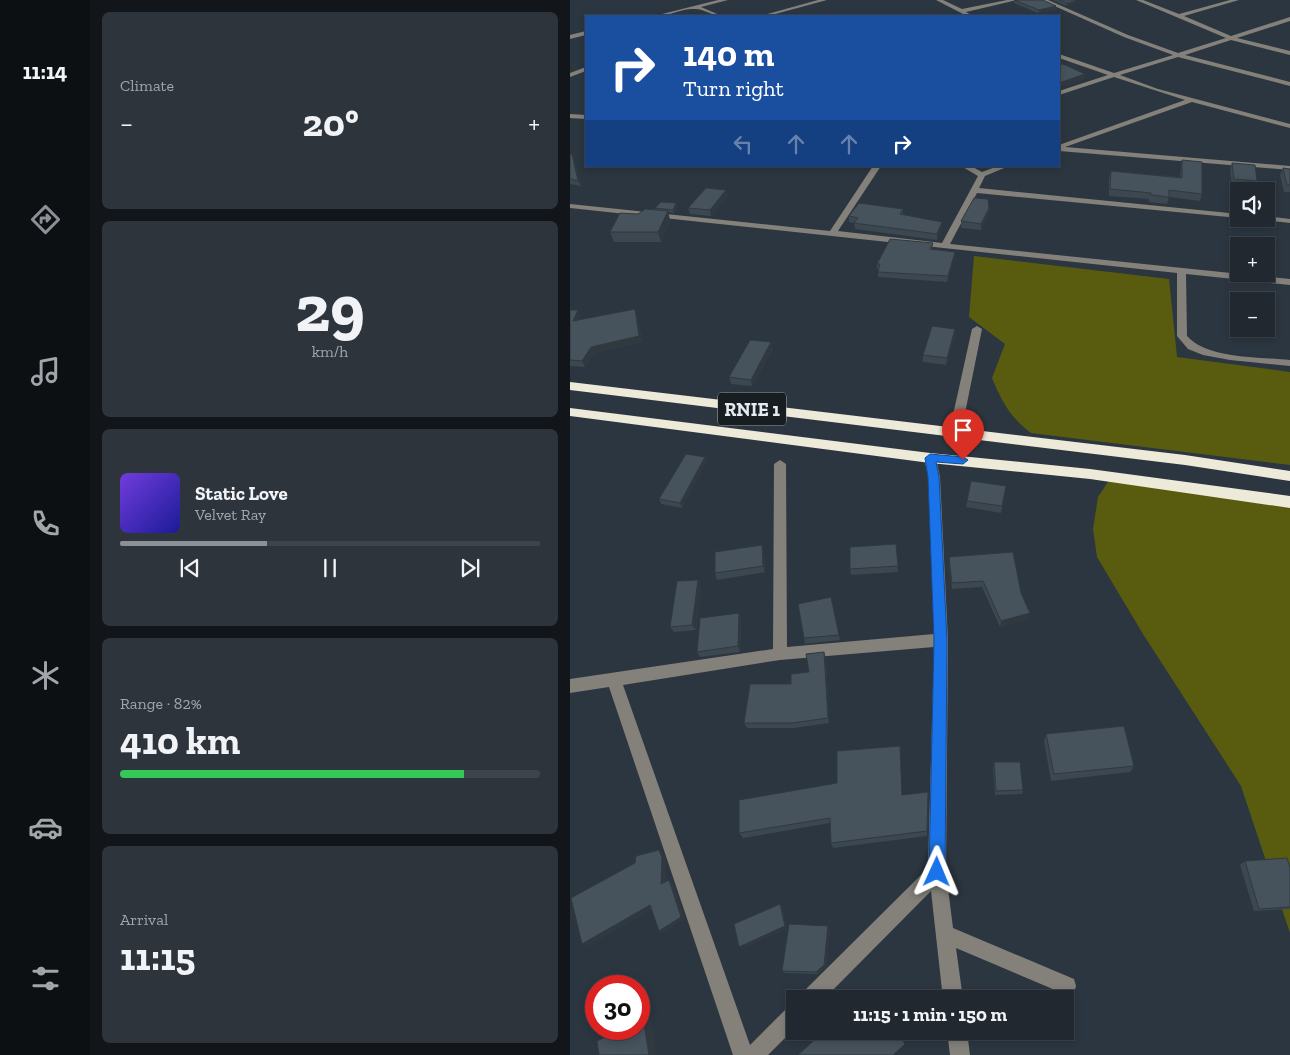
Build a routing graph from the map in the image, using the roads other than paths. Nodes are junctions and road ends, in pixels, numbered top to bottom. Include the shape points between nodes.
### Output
1 (725, 0) edge
2 (824, 0) edge
3 (939, 0) edge
4 (1014, 0) edge
5 (1044, 0) edge
6 (1139, 0) edge
7 (1236, 0) edge
8 (694, 7) junction
9 (961, 12) junction
10 (661, 15) edge
11 (717, 15) edge
12 (767, 15) edge
13 (968, 15) edge
14 (1179, 16) junction
15 (1290, 19) edge
16 (585, 34) edge
17 (570, 37) edge
18 (1234, 38) junction
19 (1290, 53) edge
20 (1060, 56) edge
21 (1179, 56) junction
22 (585, 70) edge
23 (570, 75) edge
24 (1112, 76) junction
25 (1290, 84) edge
26 (1060, 93) edge
27 (1190, 100) junction
28 (570, 116) edge
29 (585, 117) edge
30 (1290, 126) edge
31 (1060, 148) edge
32 (1060, 148) edge
33 (876, 167) edge
34 (967, 167) edge
35 (1002, 167) edge
36 (1290, 168) edge
37 (982, 175) junction
38 (974, 190) junction
39 (570, 206) edge
40 (1230, 215) edge
41 (1275, 219) edge
42 (1290, 221) edge
43 (834, 233) junction
44 (945, 246) junction
45 (1181, 272) junction
46 (1290, 282) edge
47 (977, 329) dead end
48 (1290, 363) edge
49 (570, 386) edge
50 (570, 412) edge
51 (955, 433) junction
52 (930, 458) junction
53 (780, 464) dead end
54 (1290, 476) edge
55 (1290, 502) edge
56 (941, 640) junction
57 (780, 654) junction
58 (614, 680) junction
59 (570, 686) edge
60 (937, 872) junction
61 (945, 934) junction
62 (1067, 986) dead end
63 (819, 990) edge
64 (952, 990) edge
65 (786, 1023) edge
66 (958, 1040) edge
67 (743, 1055) edge
68 (754, 1055) edge
69 (960, 1055) edge

1 - 8 street
2 - 12 street
3 - 9 street
4 - 9 street
5 - 21 street
6 - 14 street
7 - 14 street
8 - 10 street
8 - 11 street
9 - 13 street
14 - 18 street
15 - 18 street
16 - 17 street
18 - 19 street
18 - 21 street
20 - 24 street
21 - 24 street
21 - 25 street
22 - 23 street
24 - 26 street
24 - 27 street
27 - 30 street
27 - 31 street
28 - 29 street
32 - 36 street
33 - 43 street
34 - 37 street
35 - 37 street
37 - 38 street
38 - 40 street
38 - 44 street
39 - 43 street
41 - 42 street
43 - 44 street
44 - 45 street
45 - 46 street
45 - 48 street via 1182,336 1187,343 1215,354
47 - 51 street
49 - 51 highway, RNIE 1
50 - 52 highway, RNIE 1
51 - 54 highway, RNIE 1 via 1186,460
52 - 55 highway, RNIE 1 via 1080,473
52 - 56 street via 934,477
53 - 57 street
56 - 57 street
56 - 60 street
57 - 58 street
58 - 59 street
58 - 67 street
60 - 61 street
60 - 63 street
61 - 62 street
61 - 64 street
65 - 68 street
66 - 69 street

